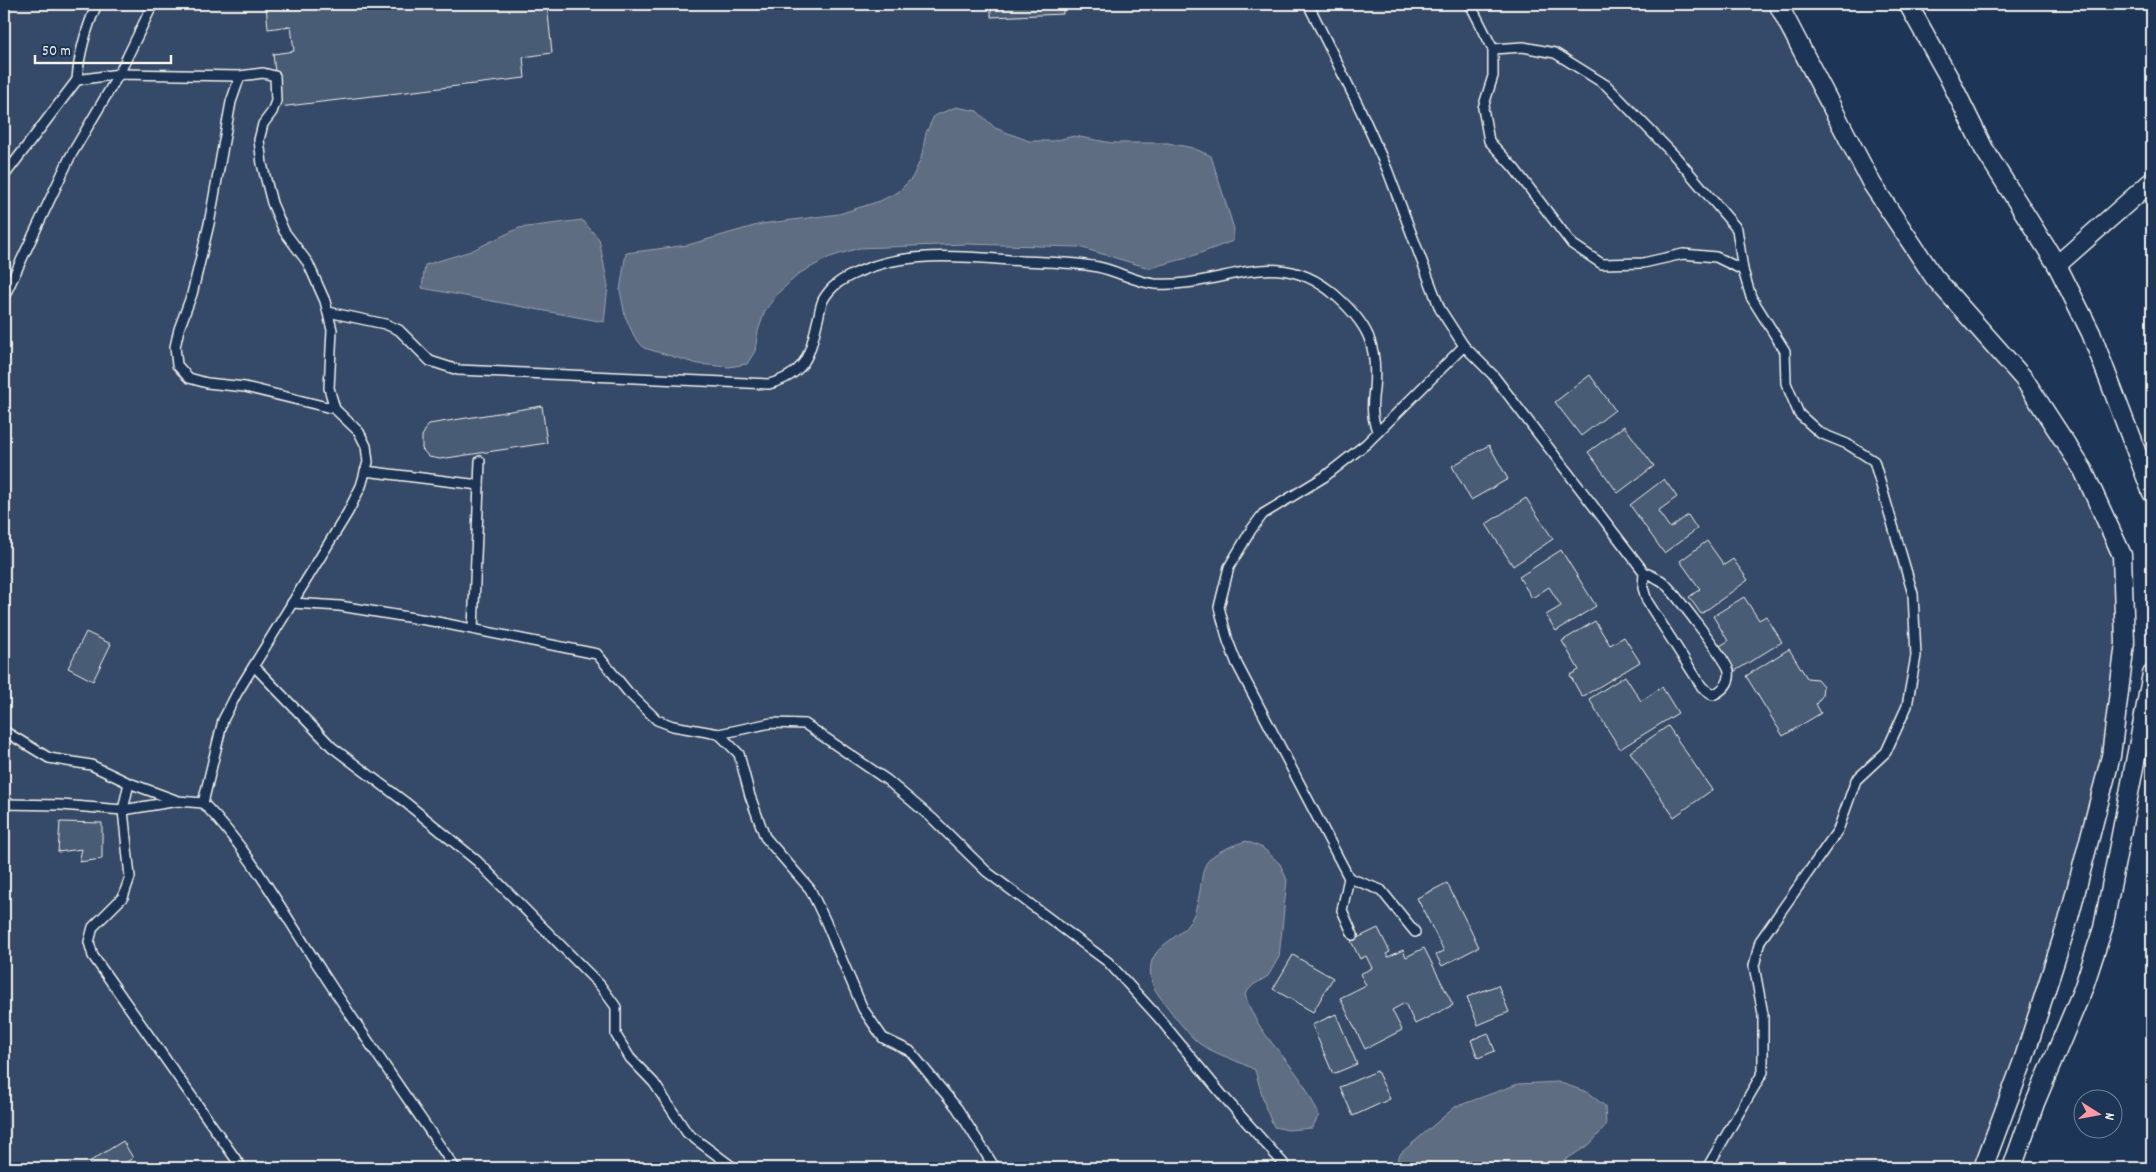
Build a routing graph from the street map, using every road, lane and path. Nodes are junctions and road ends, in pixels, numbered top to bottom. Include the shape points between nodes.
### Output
1 (97, 4) edge
2 (154, 4) edge
3 (1308, 4) edge
4 (1470, 4) edge
5 (1778, 4) edge
6 (1908, 4) edge
7 (1493, 49) junction
8 (119, 74) junction
9 (240, 76) junction
10 (77, 80) junction
11 (4, 176) edge
12 (2152, 181) edge
13 (2057, 265) junction
14 (1743, 270) junction
15 (4, 297) edge
16 (328, 312) junction
17 (1464, 346) junction
18 (335, 409) junction
19 (1378, 432) junction
20 (480, 461) dead end
21 (365, 471) junction
22 (479, 485) junction
23 (2152, 493) edge
24 (1644, 572) junction
25 (292, 603) junction
26 (472, 629) junction
27 (254, 666) junction
28 (2152, 674) edge
29 (4, 731) edge
30 (720, 734) junction
31 (129, 783) junction
32 (178, 801) junction
33 (203, 803) junction
34 (4, 804) edge
35 (123, 810) junction
36 (1349, 878) junction
37 (1416, 932) dead end
38 (1353, 935) dead end
39 (242, 1168) edge
40 (455, 1168) edge
41 (734, 1168) edge
42 (995, 1168) edge
43 (1285, 1168) edge
44 (1707, 1168) edge
45 (1982, 1168) edge
46 (2012, 1168) edge

1 - 10 lane via 79,53
2 - 8 lane
3 - 17 lane via 1364,117 1440,309
4 - 7 lane
5 - 45 street via 1872,184 1934,277 2024,379 2083,470 2122,555 2125,643 2111,756 2068,921 2023,1061
6 - 13 street via 1984,149
7 - 14 lane via 1523,47 1555,53 1606,85 1675,156 1737,229
7 - 14 lane via 1493,76 1483,108 1489,141 1514,168 1572,244 1602,264 1643,263 1683,254 1716,257
8 - 9 lane
8 - 10 lane
8 - 15 lane via 70,157
9 - 16 lane via 263,73 275,76 276,101 259,140 262,164 272,203 284,231 308,263
9 - 18 lane via 231,102 209,224 175,347 177,365 189,378 245,387
10 - 11 lane
12 - 13 street
13 - 23 street via 2091,333
14 - 44 lane via 1751,297 1785,351 1786,383 1799,414 1820,433 1847,444 1874,461 1913,594 1916,656 1907,706 1886,752 1856,780 1838,830 1760,940 1754,966 1763,1014 1763,1072
16 - 18 lane via 332,330 329,388
16 - 19 lane via 399,330 430,361 458,370 769,384 795,373 804,364 822,302 838,282 858,272 899,260 955,257 1066,264 1098,267 1157,284 1178,284 1260,269 1294,271 1335,295 1368,332 1375,351 1373,416
17 - 19 lane
17 - 24 lane via 1493,376
18 - 21 lane via 359,432 366,446 368,462
19 - 36 lane via 1324,477 1263,514 1229,567 1219,607 1237,664
20 - 22 lane
21 - 22 lane
21 - 25 lane via 348,512
22 - 26 lane
24 - 24 lane via 1643,588 1647,601 1702,687 1713,695 1724,689 1729,670 1721,656 1662,582
25 - 26 lane via 340,606
25 - 27 lane
26 - 30 lane via 597,654 628,692 658,720 673,726
27 - 33 lane via 224,720
27 - 41 lane via 332,747 478,861 600,985 616,1007 616,1035 630,1058 654,1083 687,1133
28 - 46 street via 2103,928 2083,989 2038,1094
29 - 31 lane via 49,758 90,765
30 - 42 lane via 740,754 750,796 765,837 810,889 863,1009 884,1038 910,1051 957,1108
30 - 43 lane via 771,723 806,724 887,780 987,872 1108,962
31 - 32 lane
31 - 35 lane
32 - 33 lane
32 - 35 lane
33 - 40 lane via 252,862 320,970
34 - 35 lane
35 - 39 lane via 130,877 123,897 93,927 89,942 94,956
36 - 37 lane via 1381,890
36 - 38 lane via 1342,910

